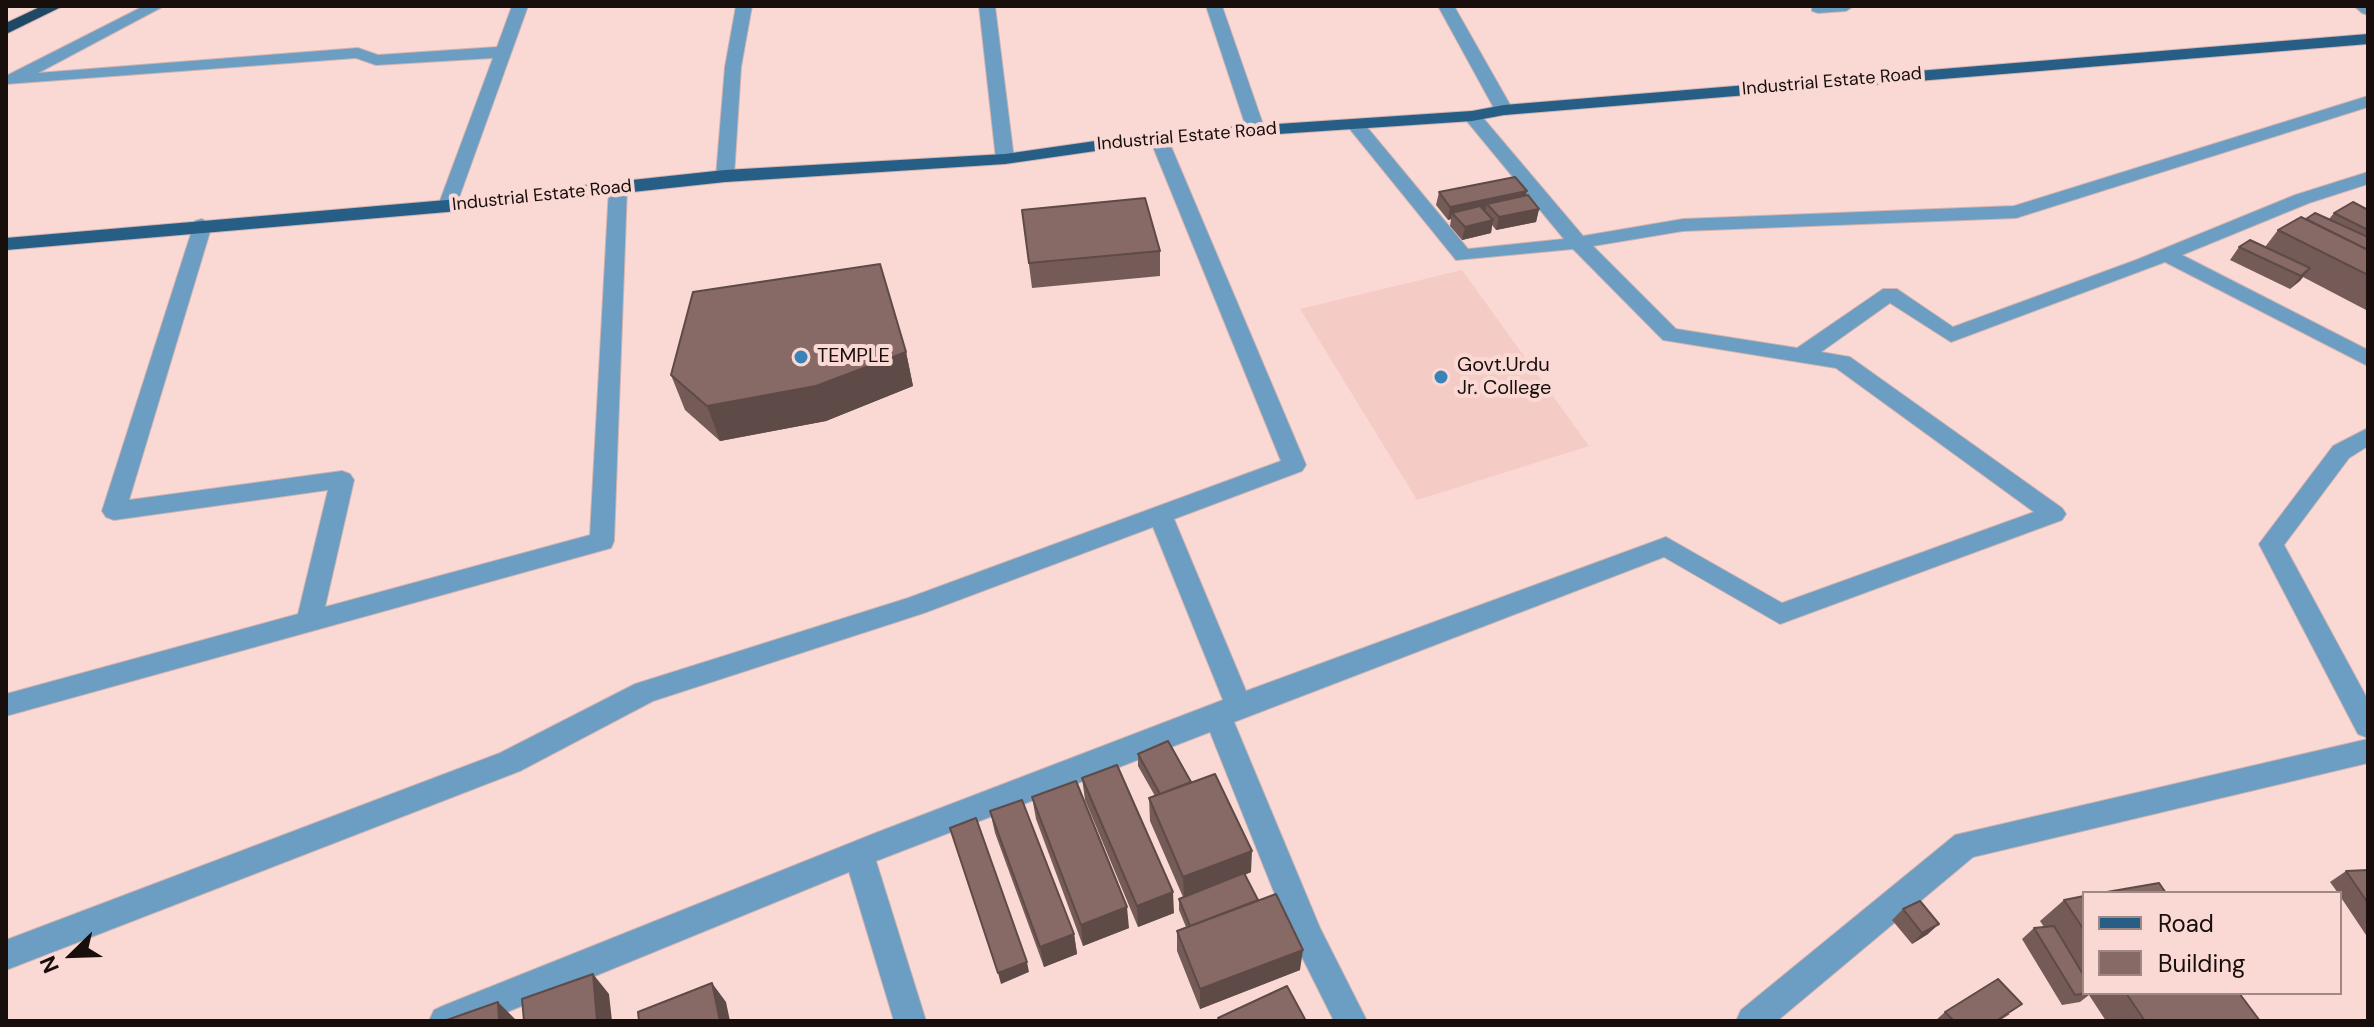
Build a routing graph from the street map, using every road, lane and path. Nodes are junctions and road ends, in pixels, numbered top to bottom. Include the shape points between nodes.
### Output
1 (55, 6) edge
2 (156, 6) edge
3 (520, 6) edge
4 (744, 6) edge
5 (987, 6) edge
6 (1214, 6) edge
7 (1446, 6) edge
8 (1846, 6) edge
9 (2362, 6) edge
10 (1818, 8) edge
11 (2368, 10) edge
12 (6, 29) edge
13 (2368, 39) edge
14 (503, 52) junction
15 (8, 81) edge
16 (2368, 101) edge
17 (1504, 110) junction
18 (1472, 116) junction
19 (1355, 124) junction
20 (1256, 130) junction
21 (1158, 137) junction
22 (1005, 159) junction
23 (725, 176) junction
24 (2368, 178) edge
25 (618, 188) junction
26 (447, 206) junction
27 (202, 225) junction
28 (1578, 243) junction
29 (6, 244) edge
30 (2166, 255) junction
31 (1802, 355) junction
32 (2368, 359) edge
33 (2368, 436) edge
34 (1160, 515) junction
35 (309, 621) junction
36 (6, 705) edge
37 (1228, 711) junction
38 (2368, 726) edge
39 (2368, 751) edge
40 (859, 855) junction
41 (6, 955) edge
42 (445, 1021) edge
43 (910, 1021) edge
44 (1351, 1021) edge
45 (1752, 1021) edge

1 - 12 highway
2 - 15 street
3 - 14 street
4 - 23 street via 733,67
5 - 22 street
6 - 20 street
7 - 17 street
8 - 10 street
9 - 11 street
13 - 17 main road, Industrial Estate Road
14 - 15 street via 376,60 358,53
14 - 26 street
16 - 28 street via 2016,212 1683,225
17 - 18 main road, Industrial Estate Road
18 - 19 main road, Industrial Estate Road
18 - 28 street
19 - 20 main road, Industrial Estate Road
19 - 28 street via 1463,256
20 - 21 main road, Industrial Estate Road
21 - 22 main road, Industrial Estate Road
21 - 34 street via 1294,465
22 - 23 main road, Industrial Estate Road
23 - 25 main road, Industrial Estate Road
24 - 30 street
25 - 26 main road, Industrial Estate Road
25 - 35 street via 602,541
26 - 27 main road, Industrial Estate Road
27 - 29 main road, Industrial Estate Road
27 - 35 street via 114,511 342,480
28 - 31 street via 1670,335
30 - 31 street via 1951,335 1890,294
30 - 32 street
31 - 37 street via 1842,362 2054,514 1780,614 1666,546
33 - 38 street via 2341,452 2271,544
34 - 37 street
34 - 41 street via 915,606 645,692 510,762
35 - 36 street
37 - 40 street
37 - 44 street via 1308,937
39 - 45 street via 1965,845
40 - 42 street
40 - 43 street

